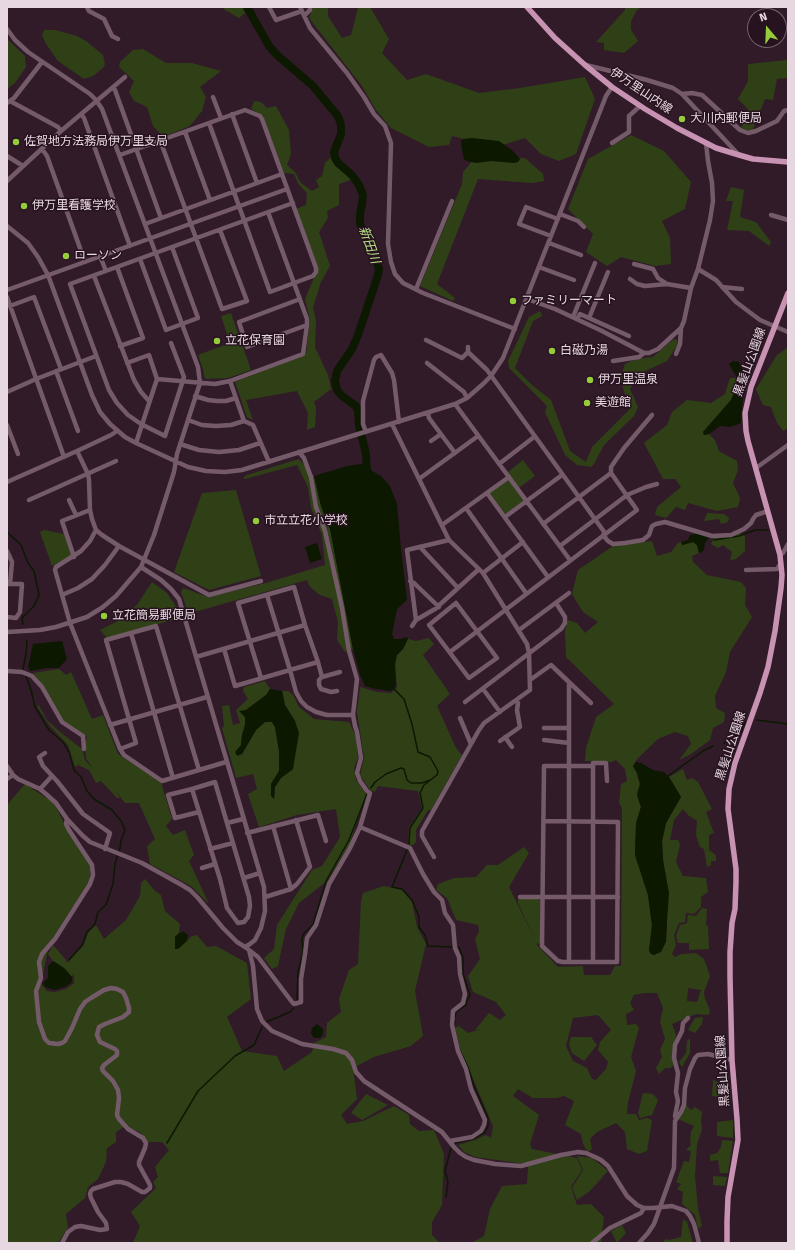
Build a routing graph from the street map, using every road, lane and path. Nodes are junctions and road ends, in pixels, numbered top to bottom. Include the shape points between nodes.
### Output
1 (87, 7) edge
2 (269, 7) edge
3 (310, 7) edge
4 (527, 7) edge
5 (302, 11) edge
6 (7, 29) edge
7 (118, 39) dead end
8 (42, 62) junction
9 (585, 65) junction
10 (125, 77) dead end
11 (113, 87) junction
12 (612, 87) junction
13 (682, 94) junction
14 (213, 97) dead end
15 (96, 100) junction
16 (9, 102) edge
17 (640, 106) junction
18 (788, 110) edge
19 (81, 114) junction
20 (232, 114) junction
21 (221, 118) junction
22 (209, 123) junction
23 (61, 131) junction
24 (184, 132) junction
25 (160, 140) junction
26 (612, 143) dead end
27 (706, 143) junction
28 (42, 149) junction
29 (136, 149) junction
30 (120, 155) junction
31 (739, 155) junction
32 (7, 156) edge
33 (788, 162) edge
34 (23, 166) junction
35 (282, 174) junction
36 (7, 181) edge
37 (257, 183) junction
38 (287, 189) junction
39 (234, 191) junction
40 (210, 200) junction
41 (452, 201) dead end
42 (293, 203) junction
43 (239, 206) junction
44 (185, 209) junction
45 (268, 212) junction
46 (771, 215) dead end
47 (559, 217) junction
48 (161, 218) junction
49 (788, 220) edge
50 (244, 221) junction
51 (145, 224) junction
52 (191, 224) junction
53 (7, 226) edge
54 (584, 227) dead end
55 (220, 230) junction
56 (551, 236) junction
57 (151, 238) junction
58 (196, 238) junction
59 (549, 243) junction
60 (130, 246) junction
61 (172, 247) junction
62 (156, 253) junction
63 (581, 255) dead end
64 (100, 256) junction
65 (140, 259) junction
66 (85, 262) junction
67 (595, 263) dead end
68 (634, 264) dead end
69 (117, 267) junction
70 (539, 267) junction
71 (698, 269) junction
72 (106, 271) junction
73 (608, 272) dead end
74 (48, 275) junction
75 (94, 276) junction
76 (630, 279) dead end
77 (574, 280) dead end
78 (294, 283) junction
79 (667, 284) junction
80 (722, 287) junction
81 (691, 288) junction
82 (416, 289) junction
83 (742, 289) dead end
84 (7, 290) edge
85 (788, 293) edge
86 (7, 297) edge
87 (527, 299) junction
88 (300, 300) junction
89 (10, 306) junction
90 (575, 318) junction
91 (589, 318) junction
92 (182, 324) junction
93 (307, 325) junction
94 (775, 327) junction
95 (515, 328) junction
96 (681, 328) junction
97 (788, 332) edge
98 (629, 336) dead end
99 (426, 340) dead end
100 (171, 343) dead end
101 (120, 346) junction
102 (644, 353) junction
103 (676, 354) dead end
104 (96, 356) junction
105 (613, 361) dead end
106 (80, 362) junction
107 (127, 363) junction
108 (427, 363) dead end
109 (58, 370) junction
110 (491, 376) junction
111 (36, 379) junction
112 (158, 379) junction
113 (230, 380) junction
114 (183, 381) junction
115 (200, 383) junction
116 (7, 392) edge
117 (195, 396) junction
118 (236, 398) junction
119 (467, 398) junction
120 (149, 401) junction
121 (455, 404) junction
122 (428, 413) junction
123 (652, 415) dead end
124 (188, 420) junction
125 (244, 421) junction
126 (399, 422) junction
127 (141, 424) junction
128 (392, 424) junction
129 (7, 425) edge
130 (78, 431) dead end
131 (117, 431) junction
132 (366, 432) junction
133 (441, 434) junction
134 (478, 436) junction
135 (534, 437) junction
136 (431, 441) dead end
137 (136, 443) junction
138 (260, 443) junction
139 (180, 444) junction
140 (788, 445) edge
141 (77, 451) junction
142 (299, 452) junction
143 (455, 453) junction
144 (18, 454) dead end
145 (64, 457) junction
146 (116, 461) dead end
147 (176, 462) junction
148 (269, 462) junction
149 (499, 464) junction
150 (756, 468) junction
151 (611, 472) junction
152 (88, 474) junction
153 (562, 475) junction
154 (509, 477) junction
155 (419, 479) junction
156 (7, 482) edge
157 (657, 484) dead end
158 (487, 493) junction
159 (627, 495) junction
160 (579, 497) junction
161 (29, 500) dead end
162 (69, 500) dead end
163 (527, 501) junction
164 (466, 508) junction
165 (90, 510) junction
166 (768, 511) junction
167 (76, 515) junction
168 (504, 517) junction
169 (595, 519) junction
170 (543, 524) junction
171 (442, 526) junction
172 (96, 530) junction
173 (604, 534) junction
174 (449, 540) junction
175 (523, 542) junction
176 (788, 544) edge
177 (119, 546) junction
178 (560, 546) junction
179 (420, 547) junction
180 (7, 551) edge
181 (780, 555) junction
182 (74, 557) junction
183 (502, 558) junction
184 (145, 559) junction
185 (570, 560) junction
186 (781, 563) junction
187 (141, 567) junction
188 (746, 570) dead end
189 (481, 571) junction
190 (548, 577) junction
191 (261, 581) dead end
192 (410, 581) junction
193 (9, 584) edge
194 (458, 588) junction
195 (526, 593) junction
196 (569, 593) dead end
197 (62, 595) junction
198 (267, 595) junction
199 (556, 603) junction
200 (438, 607) junction
201 (505, 609) junction
202 (7, 617) edge
203 (416, 620) junction
204 (70, 623) junction
205 (305, 625) junction
206 (412, 626) dead end
207 (519, 630) junction
208 (477, 631) junction
209 (7, 632) edge
210 (131, 633) junction
211 (278, 633) junction
212 (249, 642) junction
213 (224, 649) junction
214 (450, 652) junction
215 (529, 653) junction
216 (196, 658) junction
217 (318, 662) junction
218 (290, 670) junction
219 (7, 672) edge
220 (340, 672) dead end
221 (322, 677) junction
222 (261, 678) junction
223 (530, 680) junction
224 (570, 684) junction
225 (483, 689) junction
226 (337, 691) dead end
227 (207, 697) junction
228 (516, 700) junction
229 (465, 702) dead end
230 (591, 703) dead end
231 (180, 705) junction
232 (154, 712) junction
233 (500, 712) junction
234 (353, 715) junction
235 (460, 718) dead end
236 (128, 719) junction
237 (110, 725) junction
238 (544, 728) dead end
239 (569, 728) junction
240 (505, 737) junction
241 (544, 740) dead end
242 (500, 741) dead end
243 (569, 743) junction
244 (471, 744) junction
245 (512, 747) dead end
246 (84, 749) dead end
247 (120, 749) junction
248 (45, 753) dead end
249 (226, 762) junction
250 (7, 766) edge
251 (569, 766) junction
252 (593, 766) junction
253 (198, 770) junction
254 (13, 775) junction
255 (52, 776) junction
256 (173, 778) junction
257 (7, 779) edge
258 (607, 782) dead end
259 (40, 789) junction
260 (192, 789) junction
261 (199, 812) junction
262 (67, 819) junction
263 (243, 819) junction
264 (296, 820) junction
265 (544, 821) junction
266 (569, 822) junction
267 (594, 822) junction
268 (227, 824) junction
269 (273, 826) junction
270 (360, 827) junction
271 (247, 833) junction
272 (326, 841) dead end
273 (233, 843) junction
274 (105, 849) junction
275 (210, 849) junction
276 (434, 856) dead end
277 (215, 864) junction
278 (202, 868) dead end
279 (260, 873) junction
280 (244, 878) junction
281 (291, 889) junction
282 (265, 897) junction
283 (520, 897) dead end
284 (543, 897) junction
285 (568, 897) junction
286 (594, 897) junction
287 (618, 897) junction
288 (247, 948) junction
289 (568, 962) junction
290 (593, 962) junction
291 (688, 1018) dead end
292 (732, 1060) junction
293 (676, 1118) junction
294 (450, 1141) junction
295 (644, 1208) junction
296 (660, 1208) junction
297 (62, 1243) edge
298 (592, 1243) edge
299 (639, 1243) edge
300 (699, 1243) edge
301 (727, 1243) edge

1 - 7 street via 89,11 104,19 112,36
2 - 5 street via 276,20
3 - 5 street via 310,10
4 - 9 main road, 伊万里山内線 via 555,38
5 - 82 street via 310,28 347,73 385,126 391,142 388,244 391,262 395,274 403,283
6 - 8 street via 15,40
8 - 15 street
8 - 16 street
9 - 12 main road, 伊万里山内線
9 - 13 street via 647,80 673,88
10 - 11 street
11 - 15 street
11 - 29 street
12 - 17 main road, 伊万里山内線
12 - 47 street via 606,96
13 - 18 street via 702,95 740,130 748,132 777,121 784,111
13 - 31 street
14 - 21 street
15 - 19 street
15 - 30 street via 107,118
16 - 23 street via 58,127
17 - 26 street via 629,116 629,132
17 - 27 main road, 伊万里山内線
19 - 23 street
19 - 60 street
20 - 21 street
20 - 35 street via 245,110 260,116
20 - 37 street
21 - 22 street
22 - 24 street
22 - 39 street
23 - 28 street
24 - 25 street
24 - 40 street
25 - 29 street
25 - 44 street
27 - 31 main road, 伊万里山内線
27 - 71 street via 713,201
28 - 34 street
28 - 66 street via 47,156
29 - 30 street
29 - 48 street
30 - 51 street
31 - 33 main road, 伊万里山内線
32 - 34 street
34 - 36 street
35 - 37 street
35 - 38 street
37 - 39 street
38 - 42 street
38 - 43 street
39 - 40 street
39 - 43 street
40 - 44 street
41 - 82 street
42 - 45 street
42 - 78 street via 316,268 313,276
43 - 50 street
43 - 52 street
44 - 48 street
44 - 52 street
45 - 50 street
45 - 78 street
46 - 49 street
47 - 54 street via 578,221
47 - 56 street
47 - 56 street via 526,207 519,224
48 - 51 street
50 - 55 street
50 - 78 street via 270,292
51 - 57 street
52 - 57 street
52 - 58 street
53 - 74 street via 28,243
55 - 58 street
55 - 58 street via 246,301 222,309
56 - 59 street
57 - 60 street
57 - 62 street
58 - 61 street
59 - 63 street
59 - 70 street
60 - 64 street
61 - 62 street
61 - 92 street via 198,318
62 - 65 street
62 - 92 street
64 - 66 street
64 - 72 street
65 - 69 street
65 - 92 street via 166,330
66 - 74 street
67 - 90 street
68 - 79 street via 653,269 658,278
69 - 72 street
69 - 101 street via 143,338
70 - 77 street
70 - 87 street
71 - 80 street
71 - 81 street
72 - 75 street
73 - 91 street
74 - 84 street
74 - 106 street
75 - 101 street
75 - 104 street via 70,284
76 - 79 street via 646,286
78 - 88 street
79 - 81 street
80 - 83 street
80 - 94 street via 736,302 760,320
81 - 96 street
82 - 95 street
85 - 94 main road, 黒髪山公園線
86 - 89 street
87 - 90 street
87 - 95 street
88 - 93 street
88 - 93 street via 239,322 247,347
89 - 109 street via 34,297
89 - 111 street
90 - 91 street via 580,314
90 - 102 street
91 - 98 street
92 - 115 street via 198,368
93 - 113 street via 303,354
94 - 97 street
94 - 150 main road, 黒髪山公園線 via 751,387 745,413 747,436
95 - 110 street via 503,358
96 - 102 street via 658,349 649,354
96 - 103 street via 680,344
99 - 110 street via 462,358 468,350
100 - 114 street via 184,377
101 - 107 street
102 - 105 street via 639,357
104 - 106 street
104 - 127 street via 109,390 117,403
106 - 109 street
106 - 131 street via 100,412
107 - 112 street via 149,355
107 - 120 street via 134,380
108 - 119 street via 464,392
109 - 111 street
109 - 130 street
110 - 119 street
110 - 135 street
111 - 116 street
111 - 145 street
112 - 114 street
112 - 120 street
113 - 115 street via 215,384
113 - 118 street
114 - 115 street
114 - 127 street via 165,436
115 - 117 street
117 - 118 street via 217,401
117 - 124 street
118 - 125 street
119 - 121 street
120 - 127 street
121 - 122 street
121 - 134 street
122 - 126 street
122 - 133 street
123 - 151 street via 624,448 611,467
124 - 125 street via 216,426
124 - 139 street
125 - 138 street via 253,425
126 - 128 street
126 - 132 street via 394,380 381,355 374,360 363,401 363,424
127 - 137 street
128 - 132 street
128 - 155 street
129 - 144 street
131 - 137 street
131 - 141 street
132 - 142 street
133 - 136 street
133 - 143 street
134 - 143 street
134 - 149 street
135 - 149 street
135 - 153 street
137 - 147 street
138 - 139 street via 239,450 219,452 199,450
138 - 148 street
139 - 147 street
140 - 150 street
141 - 145 street
141 - 152 street
142 - 148 street
142 - 234 street via 311,477 316,507 325,531 342,608 349,651 358,679
143 - 155 street
145 - 156 street
146 - 152 street
147 - 148 street via 206,471 225,472
147 - 184 street
149 - 154 street
150 - 166 main road, 黒髪山公園線
151 - 159 street
151 - 160 street
152 - 161 street
152 - 165 street
153 - 160 street
153 - 163 street
154 - 158 street
154 - 163 street
155 - 171 street
157 - 159 street
158 - 164 street
158 - 168 street
159 - 169 street
159 - 173 street via 637,510
160 - 169 street
160 - 170 street
162 - 167 street
163 - 168 street
163 - 170 street
164 - 171 street
164 - 183 street
165 - 167 street
165 - 172 street
166 - 173 street via 756,515 752,523 731,535 712,536 665,522 652,526 650,535 643,540 613,544
166 - 181 main road, 黒髪山公園線
167 - 182 street via 62,521
168 - 175 street
169 - 173 street
169 - 178 street
170 - 178 street
171 - 174 street
172 - 177 street
172 - 182 street via 90,541
173 - 185 street
174 - 179 street
174 - 189 street
175 - 183 street
175 - 190 street
176 - 181 street
177 - 184 street
177 - 197 street via 92,579
178 - 185 street
179 - 192 street via 407,550
179 - 194 street
180 - 193 street via 12,562
181 - 186 main road, 黒髪山公園線
182 - 197 street via 55,570
183 - 189 street
183 - 195 street
184 - 187 street
184 - 191 street via 209,595
185 - 190 street
186 - 188 street via 777,568
186 - 292 main road, 黒髪山公園線 via 779,607 768,667 735,763 729,789 728,809 736,870 730,952
187 - 204 street via 103,607 87,617
187 - 216 street via 161,580 179,599
189 - 194 street
189 - 201 street
190 - 195 street
192 - 200 street
192 - 203 street
193 - 202 street via 22,584 20,612 16,618
194 - 200 street
195 - 201 street
196 - 199 street
197 - 204 street
198 - 205 street via 294,587
198 - 211 street
198 - 212 street via 238,603
199 - 207 street
199 - 215 street via 565,614 565,623 561,629
200 - 203 street
201 - 207 street
201 - 208 street
203 - 206 street
204 - 209 street via 40,630
204 - 237 street
205 - 211 street
205 - 217 street
207 - 215 street
208 - 214 street
208 - 214 street via 497,658 469,678
208 - 214 street via 456,603 429,625
210 - 231 street via 156,626
210 - 232 street
210 - 236 street via 106,640
211 - 212 street
211 - 218 street
212 - 213 street
212 - 222 street
213 - 216 street
213 - 222 street via 235,686
215 - 223 street
215 - 225 street
216 - 227 street
217 - 218 street
217 - 221 street
218 - 222 street
218 - 234 street via 296,692 306,707 327,715
219 - 246 street via 22,672 32,676 42,687 62,722 83,736
220 - 221 street
221 - 226 street via 318,680 321,689
223 - 224 street via 551,665
223 - 228 street via 530,690
224 - 230 street
224 - 239 street
225 - 229 street
225 - 233 street
227 - 231 street
227 - 249 street
228 - 233 street
228 - 240 street via 520,728
231 - 232 street
231 - 253 street
232 - 236 street
232 - 256 street
233 - 244 street via 484,723
234 - 270 street via 360,758 357,773 370,793
235 - 244 street
236 - 237 street
236 - 247 street via 136,743
237 - 247 street
238 - 239 street
239 - 243 street
240 - 242 street
240 - 245 street
241 - 243 street
243 - 251 street
244 - 276 street via 422,831 422,836
247 - 256 street via 124,755 162,781
248 - 255 street via 39,757
249 - 253 street
249 - 263 street
250 - 254 street
251 - 252 street
251 - 265 street via 544,766
251 - 266 street
252 - 258 street via 594,763 606,763
252 - 267 street
253 - 256 street
254 - 257 street
254 - 259 street
255 - 259 street
255 - 274 street via 83,814 110,832
259 - 262 street via 56,803
260 - 261 street
260 - 261 street via 168,795 175,818
260 - 268 street via 215,782
261 - 275 street
262 - 274 street via 82,836
262 - 297 street via 66,824 92,865 93,874 90,884 39,962 41,978 36,991 39,1022 49,1043 62,1043 80,1009 91,998 110,988 123,992 129,1012 99,1027 97,1035 100,1042 117,1051 117,1055 102,1068 118,1090 119,1119 146,1143 139,1165 150,1188 142,1192 128,1184 114,1182 93,1189 90,1191 91,1198 107,1229 75,1227 68,1232
263 - 268 street
263 - 271 street
264 - 269 street
264 - 272 street via 318,815
264 - 281 street via 310,867
265 - 266 street
265 - 284 street
266 - 267 street
266 - 285 street
267 - 286 street
267 - 287 street via 618,822
268 - 273 street
269 - 271 street
269 - 281 street
270 - 288 street via 330,884 316,925 307,938 298,1004 292,1002 258,957
270 - 294 street via 410,848 434,892 442,900 445,913 453,925 465,994 463,1002 453,1011 452,1025 471,1089 485,1120 482,1131 472,1137
271 - 279 street
273 - 275 street
273 - 280 street
274 - 288 street via 142,863 190,890 223,928
275 - 277 street
277 - 278 street
277 - 280 street via 227,908 238,923 244,922 248,917 250,906
279 - 280 street
279 - 282 street
281 - 282 street
282 - 288 street via 261,928
283 - 284 street
284 - 285 street
284 - 289 street via 542,946 558,961
285 - 286 street
285 - 289 street
286 - 287 street
286 - 290 street
287 - 290 street via 617,962
288 - 294 street via 253,966 257,1009 267,1027 302,1044 346,1053 364,1081 432,1124
289 - 290 street
291 - 293 street via 683,1023 675,1045 674,1058 678,1073
292 - 293 street via 708,1054 695,1058 690,1069 684,1105
292 - 301 main road, 黒髪山公園線 via 738,1140 728,1197
293 - 296 street via 674,1168
294 - 295 street via 466,1157 495,1164 521,1166 578,1152 586,1153 608,1166 626,1196
295 - 296 street
295 - 298 street via 641,1213 610,1228
296 - 299 street via 648,1234
296 - 300 street via 672,1206 686,1210 694,1224

